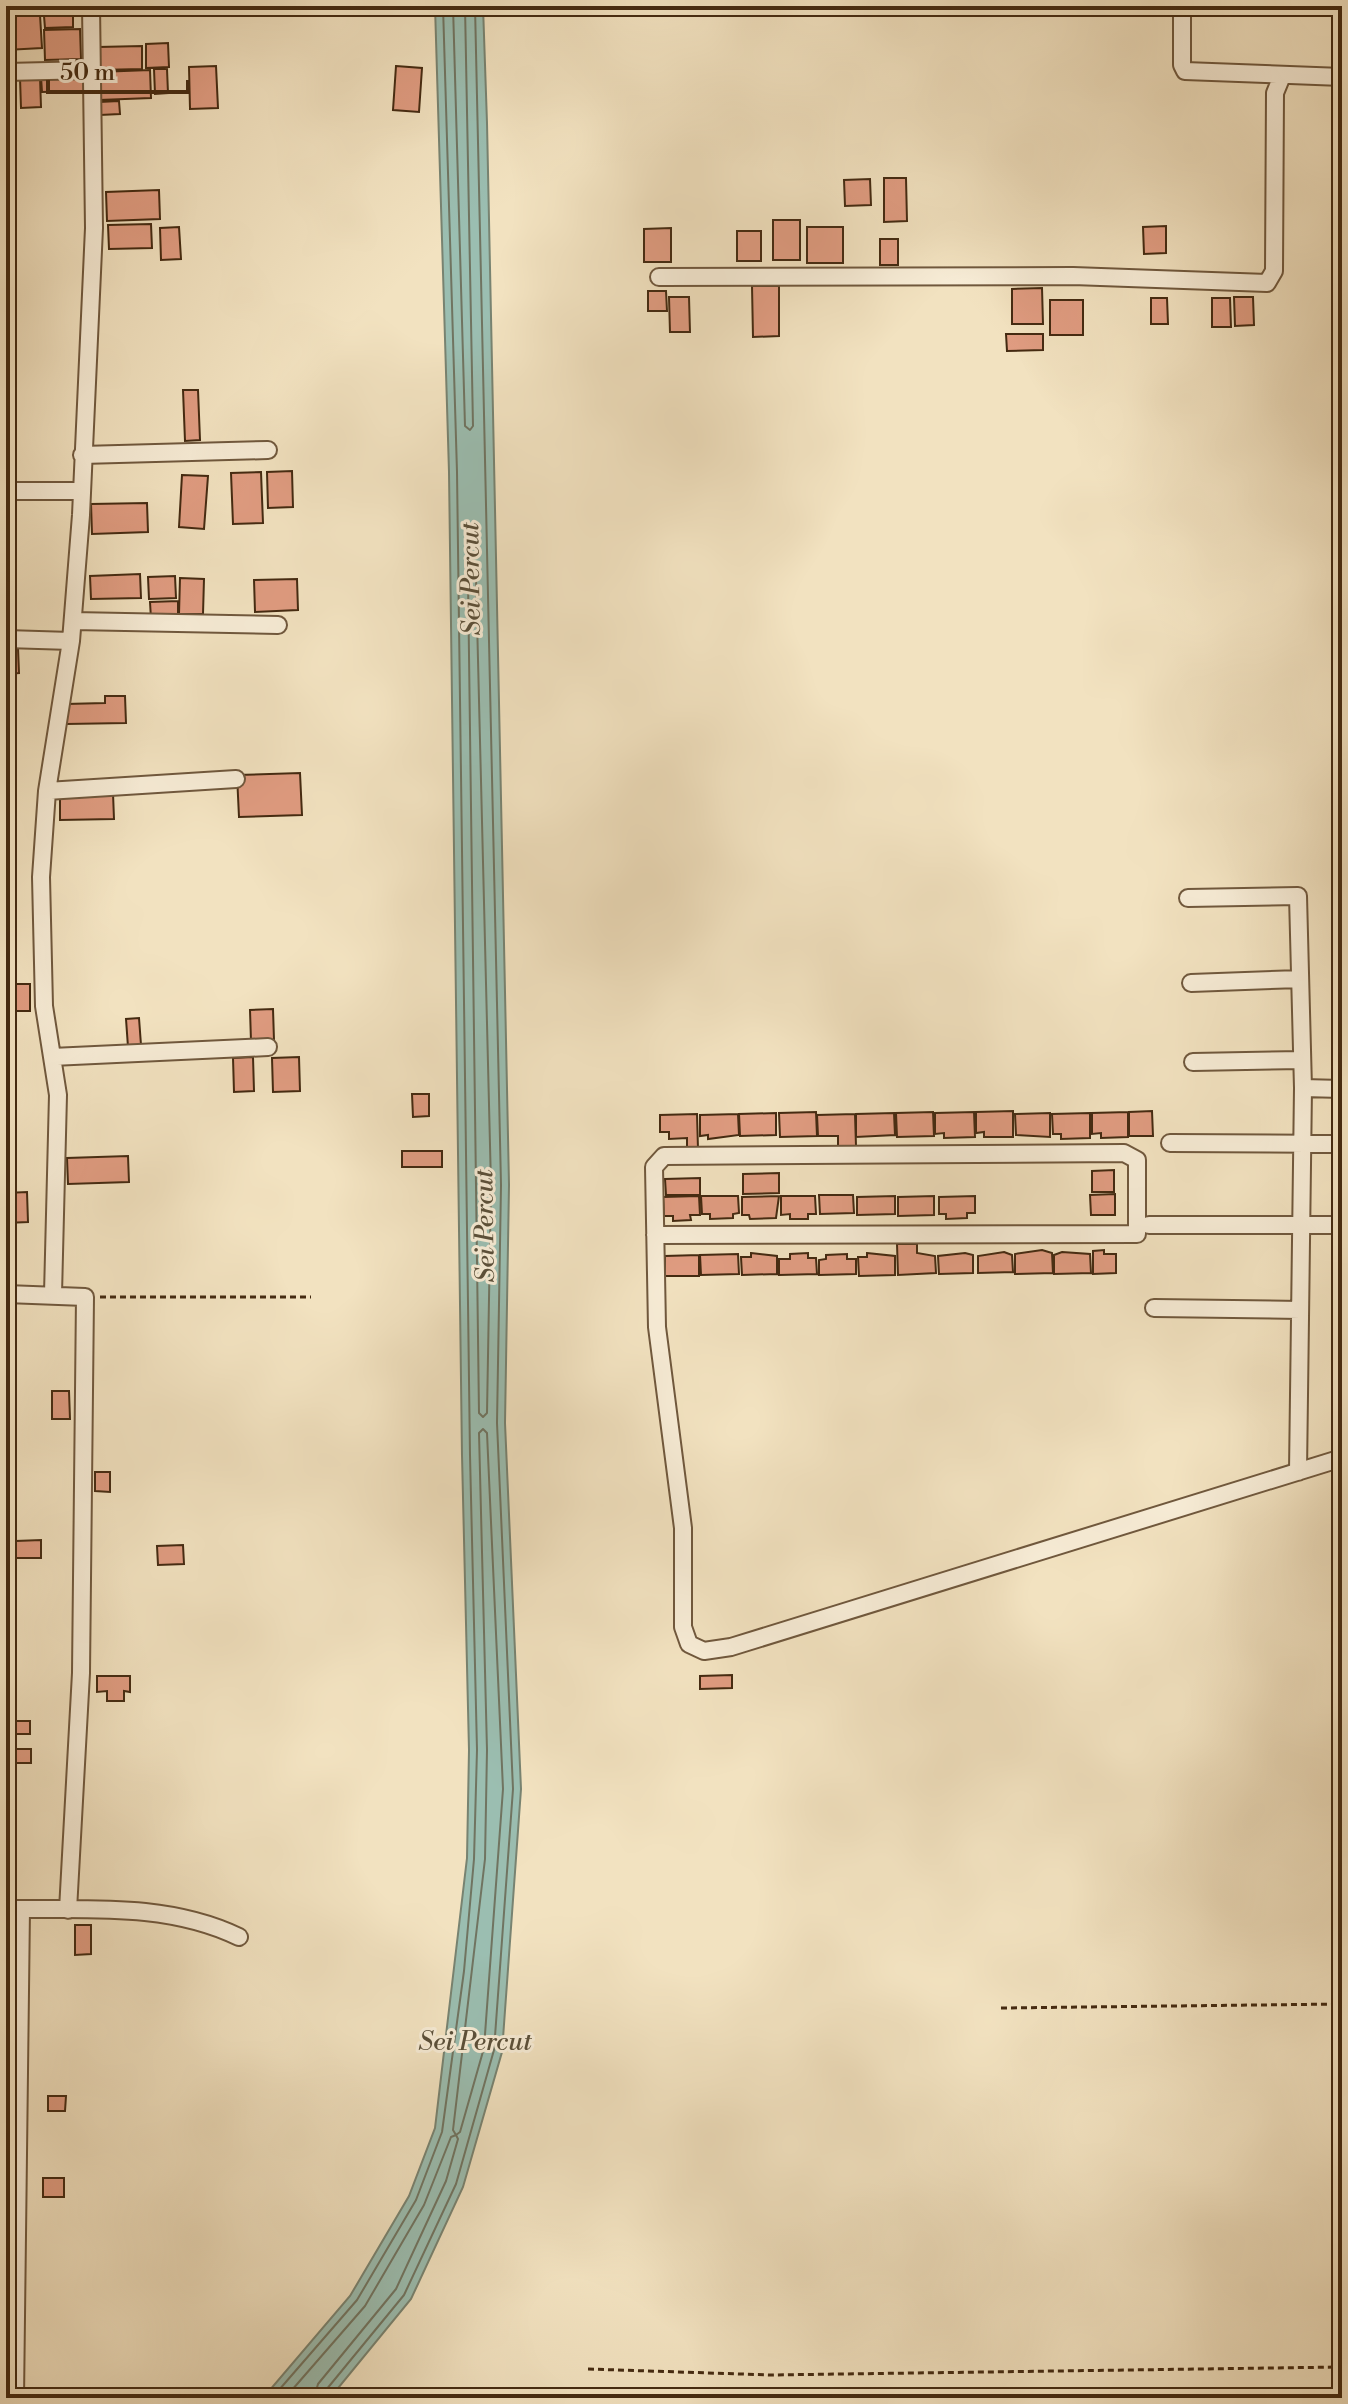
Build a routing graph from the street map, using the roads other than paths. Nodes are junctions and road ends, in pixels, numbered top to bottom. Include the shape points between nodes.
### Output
1 (91, 6) edge
2 (1182, 6) edge
3 (91, 70) junction
4 (6, 72) edge
5 (1282, 76) junction
6 (1342, 77) edge
7 (659, 277) dead end
8 (268, 450) dead end
9 (82, 455) junction
10 (6, 491) edge
11 (80, 491) junction
12 (73, 621) junction
13 (278, 625) dead end
14 (6, 639) edge
15 (71, 641) junction
16 (236, 779) dead end
17 (47, 791) junction
18 (1188, 898) dead end
19 (1300, 979) junction
20 (1191, 983) dead end
21 (268, 1047) dead end
22 (52, 1057) junction
23 (1302, 1060) junction
24 (1193, 1062) dead end
25 (1303, 1088) junction
26 (1342, 1089) edge
27 (1170, 1143) dead end
28 (1302, 1144) junction
29 (1342, 1144) edge
30 (1149, 1225) dead end
31 (1301, 1225) junction
32 (1342, 1225) edge
33 (655, 1235) junction
34 (6, 1294) edge
35 (53, 1294) junction
36 (1154, 1308) dead end
37 (1300, 1310) junction
38 (1342, 1458) edge
39 (1298, 1472) junction
40 (14, 1909) edge
41 (68, 1910) junction
42 (239, 1937) dead end
43 (15, 2398) edge

1 - 3 street
2 - 5 street via 1185,71
3 - 4 street
3 - 9 street via 94,228
5 - 6 street
5 - 7 street via 1274,98 1274,271 1267,283 1073,276
8 - 9 street
9 - 11 street
10 - 11 street
11 - 12 street
12 - 13 street
12 - 15 street
14 - 15 street
15 - 17 street
16 - 17 street
17 - 22 street via 41,877 44,1006
18 - 19 street via 1298,896
19 - 20 street
19 - 23 street
21 - 22 street
22 - 35 street via 59,1139
23 - 24 street
23 - 25 street
25 - 26 street
25 - 28 street
27 - 28 street
28 - 29 street
28 - 31 street
30 - 31 street
31 - 32 street
31 - 37 street
33 - 33 street via 1137,1234 1137,1160 1124,1153 664,1156 654,1167
33 - 39 street via 657,1327 683,1528 683,1627 689,1644 704,1651
34 - 35 street
35 - 41 street via 85,1297 81,1673
36 - 37 street
37 - 39 street
38 - 39 street
40 - 41 street
40 - 43 street
41 - 42 street via 175,1914

